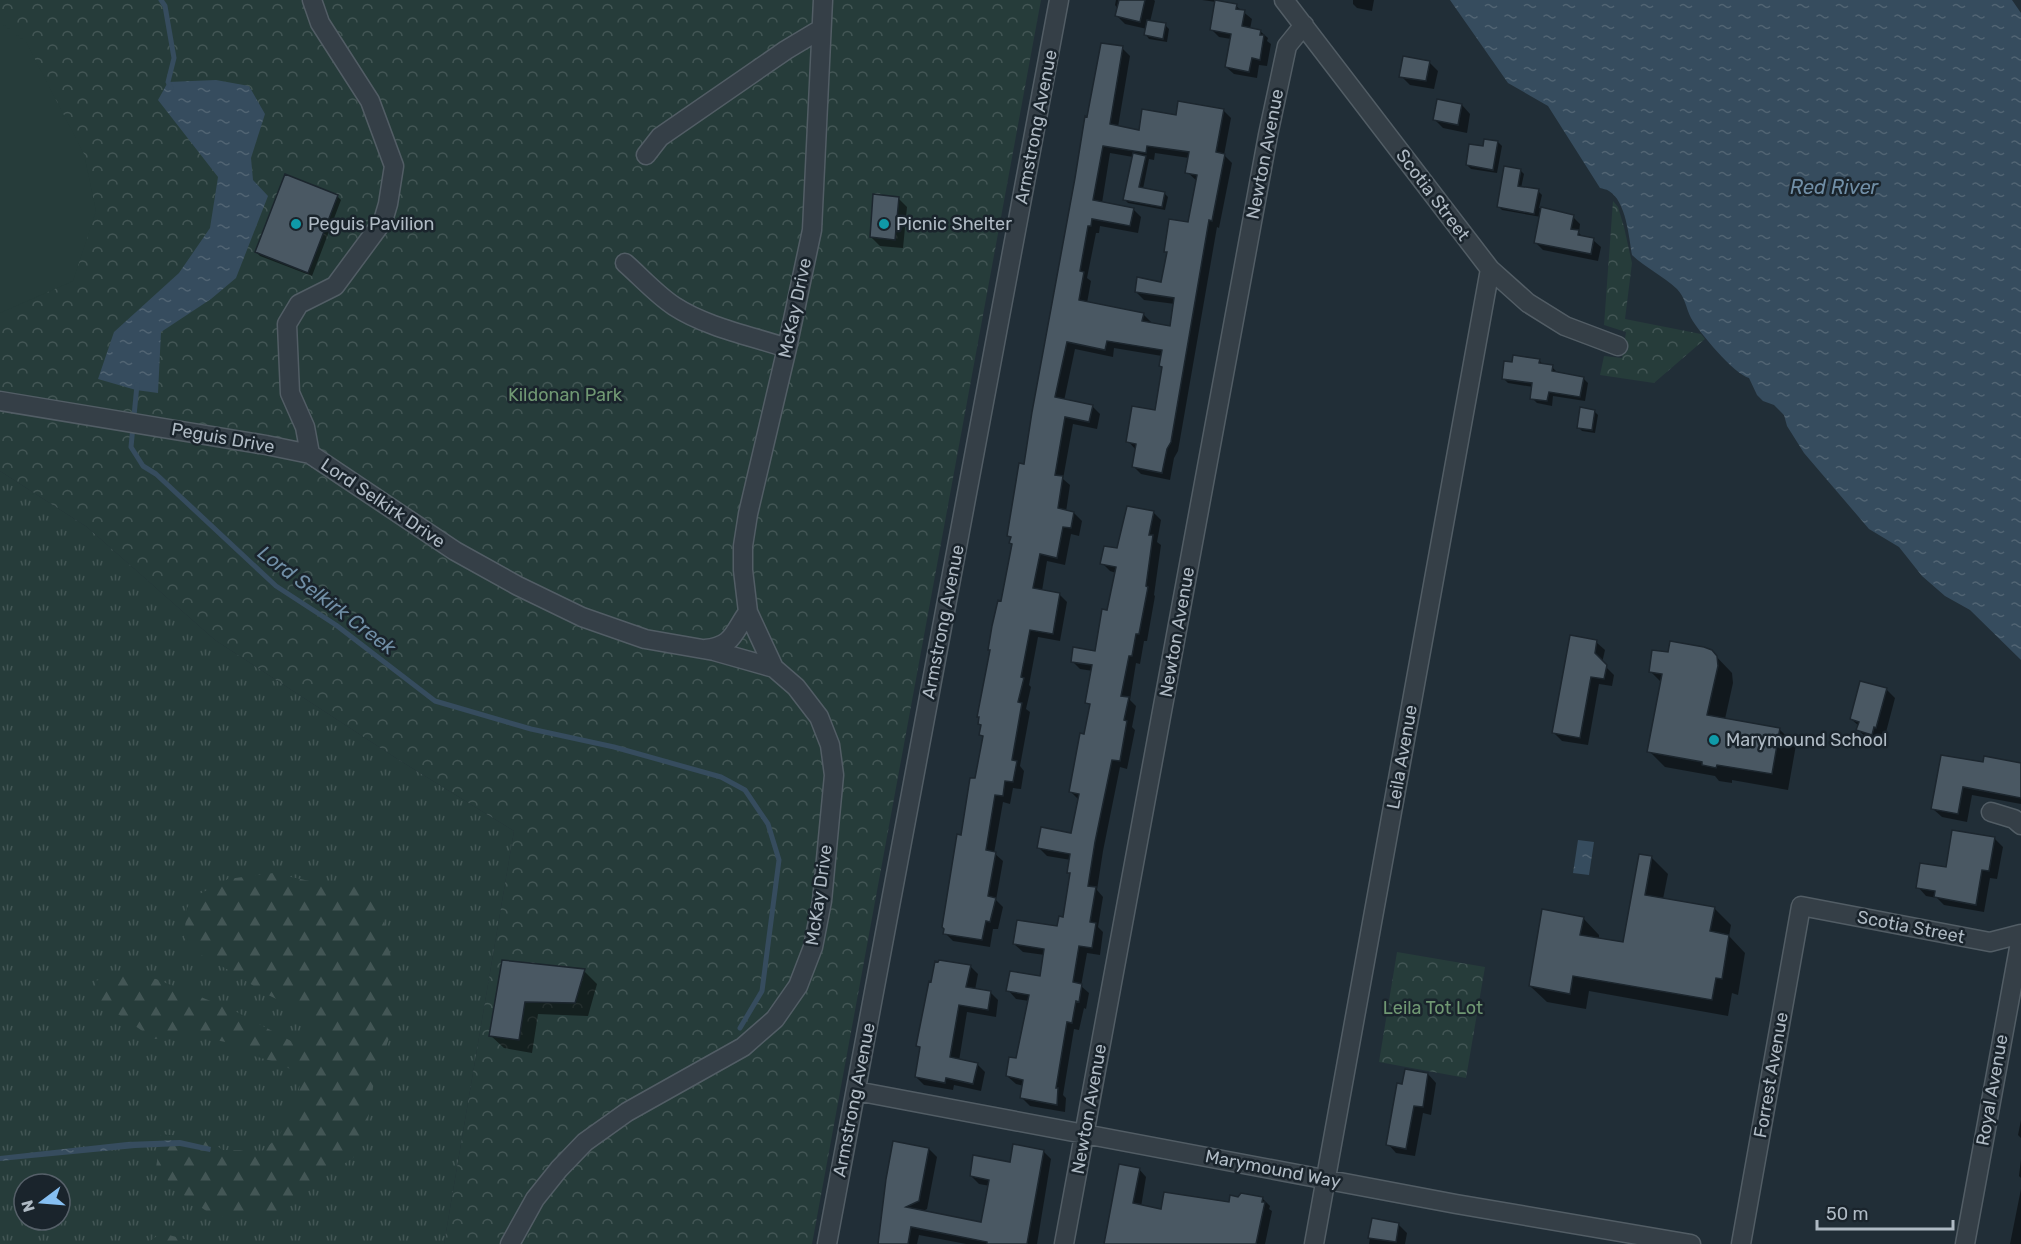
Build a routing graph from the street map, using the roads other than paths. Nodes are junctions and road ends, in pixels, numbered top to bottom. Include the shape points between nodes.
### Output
1 (312, 0) edge
2 (824, 0) edge
3 (1059, 0) edge
4 (1284, 0) edge
5 (1304, 25) junction
6 (821, 29) junction
7 (646, 155) dead end
8 (625, 262) dead end
9 (1490, 269) junction
10 (1618, 345) dead end
11 (788, 348) junction
12 (0, 401) edge
13 (310, 454) junction
14 (748, 612) junction
15 (703, 649) junction
16 (774, 668) junction
17 (1991, 812) dead end
18 (2021, 825) edge
19 (1802, 906) joint
20 (2021, 936) edge
21 (856, 1091) junction
22 (1084, 1134) junction
23 (1325, 1179) junction
24 (510, 1244) edge
25 (827, 1244) edge
26 (1064, 1244) edge
27 (1314, 1244) edge
28 (1691, 1244) edge
29 (1741, 1244) edge
30 (1965, 1244) edge

1 - 13 street, Lord Selkirk Drive via 320,23 370,101 394,166 383,221 335,286 299,304 287,324 290,393 305,427
2 - 6 street, McKay Drive
3 - 21 street, Armstrong Avenue
4 - 5 street, Scotia Street
5 - 9 street, Scotia Street
5 - 22 street, Newton Avenue via 1287,46 1268,135
6 - 7 street via 660,136
6 - 11 street, McKay Drive via 812,230
8 - 11 street via 675,307 700,320
9 - 10 street, Scotia Street via 1528,303 1564,326
9 - 23 street, Leila Avenue
11 - 14 street, McKay Drive via 743,546
12 - 13 street, Peguis Drive
13 - 15 street, Lord Selkirk Drive via 455,551 529,591 582,617 645,639
14 - 15 street via 732,639 716,648
14 - 16 street, McKay Drive
15 - 16 street, Lord Selkirk Drive
16 - 24 street, McKay Drive via 796,687 819,717 830,745 834,775 822,901 813,947 798,986 775,1019 743,1047 627,1112 585,1142 535,1199
17 - 18 street
19 - 20 street, Scotia Street via 1989,942
19 - 29 street, Forrest Avenue
20 - 30 street, Royal Avenue
21 - 22 street, Marymound Way
21 - 25 street, Armstrong Avenue
22 - 23 street, Marymound Way
22 - 26 street, Newton Avenue
23 - 27 street, Leila Avenue
23 - 28 street, Marymound Way

